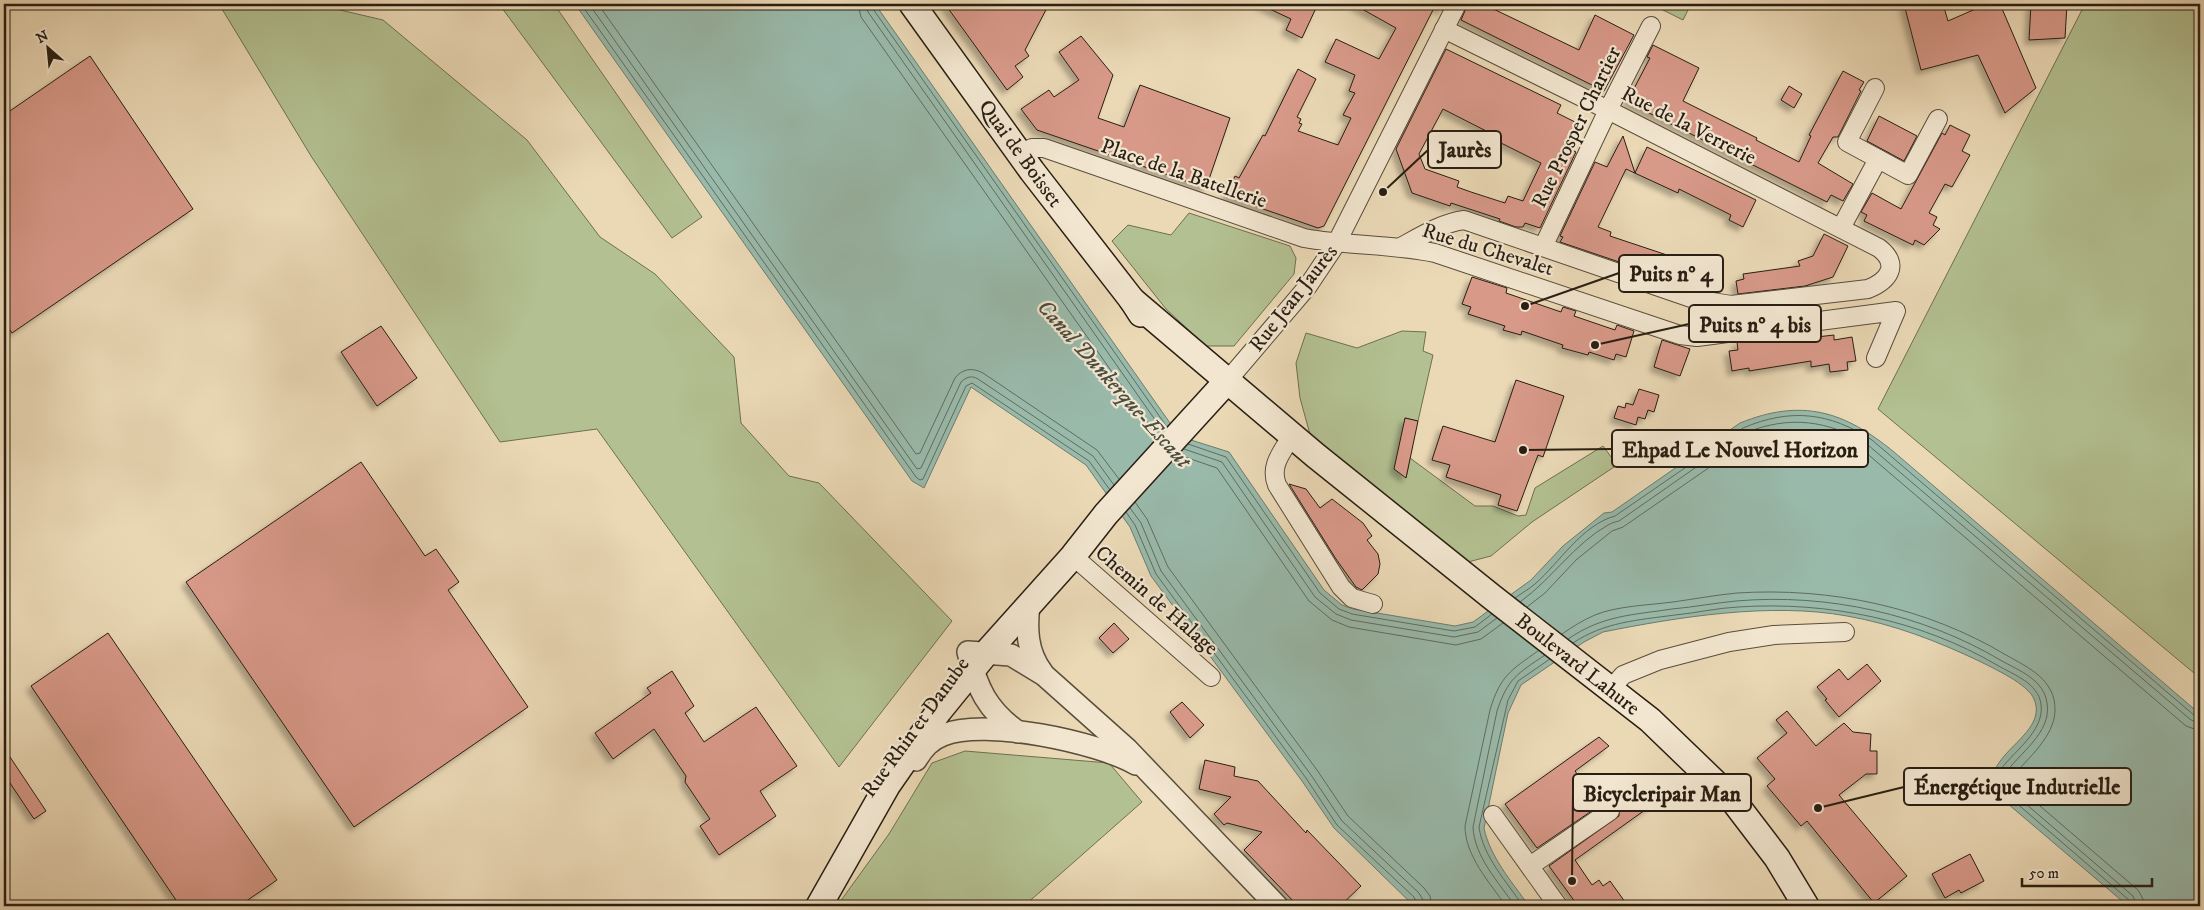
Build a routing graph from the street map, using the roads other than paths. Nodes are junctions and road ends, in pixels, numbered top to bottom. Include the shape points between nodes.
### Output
1 (912, 4) edge
2 (1457, 4) edge
3 (1651, 26) dead end
4 (1444, 29) junction
5 (1875, 88) dead end
6 (1608, 110) junction
7 (1938, 119) dead end
8 (1019, 154) junction
9 (1878, 159) junction
10 (1841, 228) junction
11 (1336, 244) junction
12 (1401, 247) junction
13 (1543, 247) junction
14 (1876, 358) dead end
15 (1223, 385) junction
16 (1291, 438) junction
17 (1101, 520) junction
18 (1073, 556) junction
19 (1373, 604) dead end
20 (1029, 605) junction
21 (1845, 632) dead end
22 (976, 658) junction
23 (1044, 675) junction
24 (1211, 677) dead end
25 (1611, 690) junction
26 (1018, 732) junction
27 (1150, 775) junction
28 (1602, 798) dead end
29 (1493, 815) dead end
30 (865, 824) junction
31 (1530, 866) junction
32 (804, 906) edge
33 (819, 906) edge
34 (1277, 906) edge
35 (1558, 906) edge
36 (1806, 906) edge

1 - 8 main road, Quai de Boisset
2 - 4 street, Rue Jean Jaurès
3 - 6 street, Rue Prosper Chartier
4 - 6 street, Rue de la Verrerie
4 - 11 street, Rue Jean Jaurès
5 - 9 street via 1847,142
6 - 10 street, Rue de la Verrerie
6 - 13 street, Rue Prosper Chartier
7 - 9 street via 1908,175
8 - 11 street, Place de la Batellerie via 1032,148 1044,148 1293,234
8 - 15 main road, Quai de Boisset via 1144,319
9 - 10 street
10 - 13 street, Rue de la Verrerie via 1885,253 1890,268 1885,279 1860,290 1731,305 1714,303
11 - 12 street, Rue du Chevalet
11 - 15 street, Rue Jean Jaurès via 1308,286
12 - 13 street via 1438,228 1464,220
12 - 14 street, Rue du Chevalet via 1462,261 1689,336 1896,311
15 - 16 main road, Boulevard Lahure via 1273,432
15 - 17 main road, Rue Jean Jaurès
16 - 19 street via 1274,465 1277,485 1341,588 1352,598
16 - 25 main road, Boulevard Lahure
17 - 18 main road, Rue Rhin et Danube
17 - 22 main road, Rue Rhin et Danube via 1046,570
18 - 20 main road, Rue Rhin et Danube
18 - 24 street, Chemin de Halage
20 - 22 main road, Rue Rhin et Danube
20 - 23 street via 1028,638
21 - 25 street via 1774,635 1730,642 1660,660 1623,674
22 - 23 street via 1011,655
22 - 26 street via 980,690 989,706
22 - 30 main road, Rue Rhin et Danube via 910,750
22 - 32 main road, Rue Rhin et Danube via 927,702 858,806
23 - 27 street via 1120,741
25 - 36 main road, Boulevard Lahure via 1650,720 1732,799 1777,858
26 - 27 street via 1096,747 1125,758
26 - 30 street via 975,729 952,732 934,740 922,750 893,794
27 - 34 street
28 - 31 street via 1610,811
29 - 31 street
30 - 33 main road, Rue Rhin et Danube
31 - 35 street

